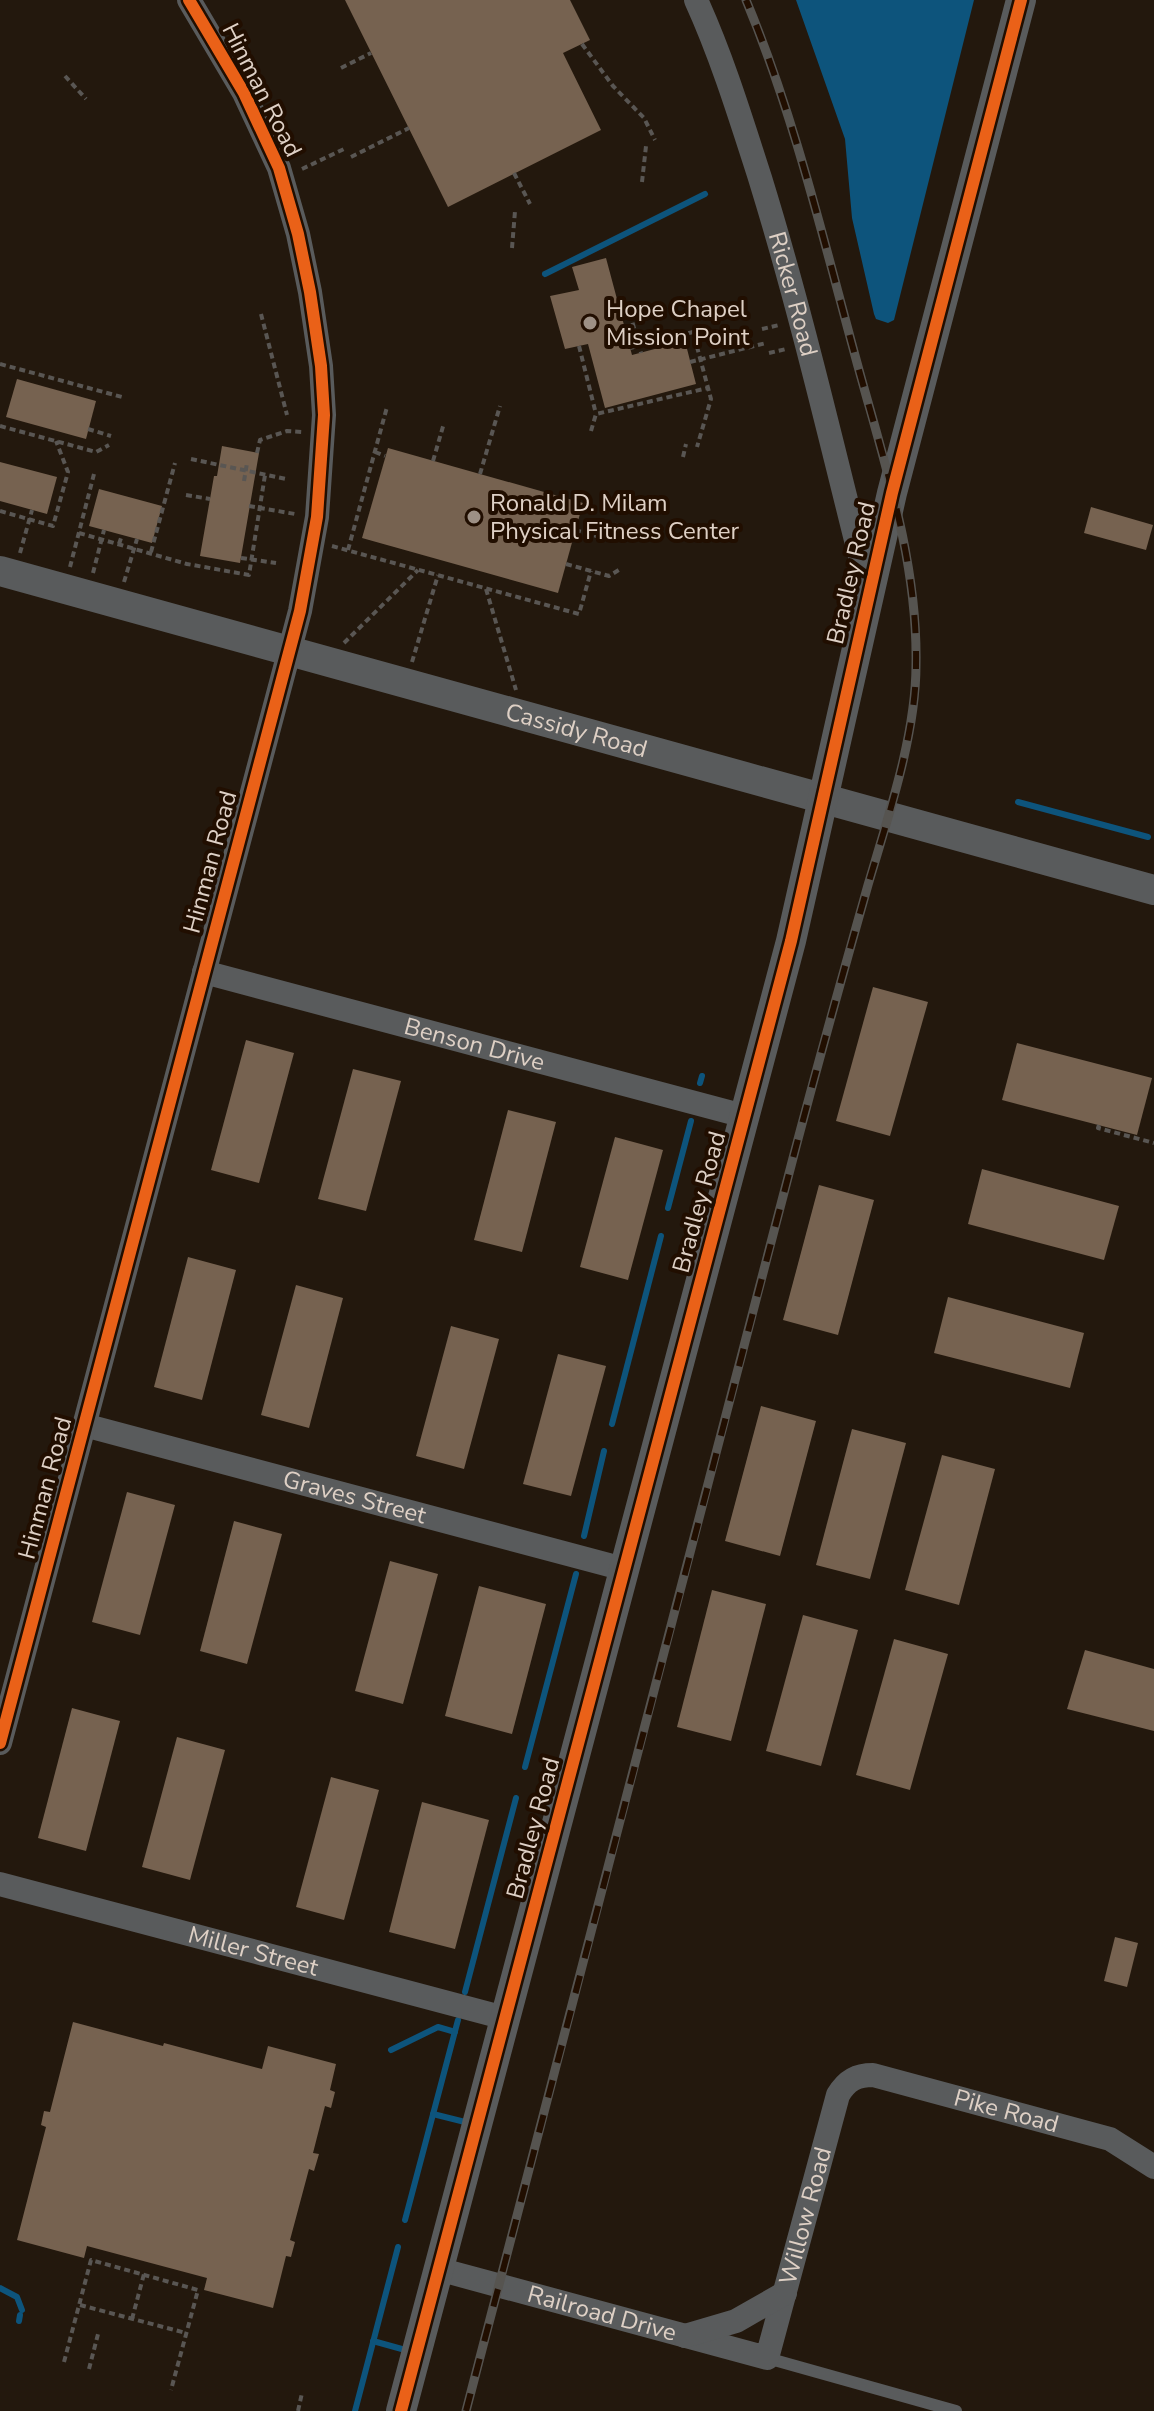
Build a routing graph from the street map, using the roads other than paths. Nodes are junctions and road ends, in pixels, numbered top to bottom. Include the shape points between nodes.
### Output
1 (189, 0) edge
2 (696, 0) edge
3 (1021, 0) edge
4 (7, 572) edge
5 (869, 594) junction
6 (289, 651) junction
7 (823, 799) junction
8 (1154, 890) edge
9 (204, 972) junction
10 (744, 1116) junction
11 (84, 1425) junction
12 (624, 1569) junction
13 (1, 1734) edge
14 (0, 1884) edge
15 (505, 2018) junction
16 (851, 2079) joint
17 (1152, 2159) edge
18 (438, 2269) junction
19 (785, 2293) junction
20 (684, 2336) junction
21 (767, 2358) junction
22 (401, 2411) edge
23 (956, 2411) edge

1 - 6 street, Hinman Road via 244,93 282,178 298,234 321,366 324,415 315,529
2 - 5 street, Ricker Road via 772,217
3 - 5 street, Bradley Road
4 - 6 street, Cassidy Road
5 - 7 street, Bradley Road
6 - 7 street, Cassidy Road
6 - 9 street, Hinman Road
7 - 8 street, Cassidy Road
7 - 10 street, Bradley Road
9 - 10 street, Benson Drive
9 - 11 street, Hinman Road
10 - 12 street, Bradley Road
11 - 12 street, Graves Street
11 - 13 street, Hinman Road
12 - 15 street, Bradley Road
14 - 15 street, Miller Street
15 - 18 street, Bradley Road
16 - 17 street, Pike Road via 873,2075 1110,2139
16 - 19 street, Willow Road via 838,2095
18 - 20 street, Railroad Drive
18 - 22 street, Bradley Road
19 - 20 street via 736,2321
19 - 21 street, Willow Road
20 - 21 street, Railroad Drive
21 - 23 lane

